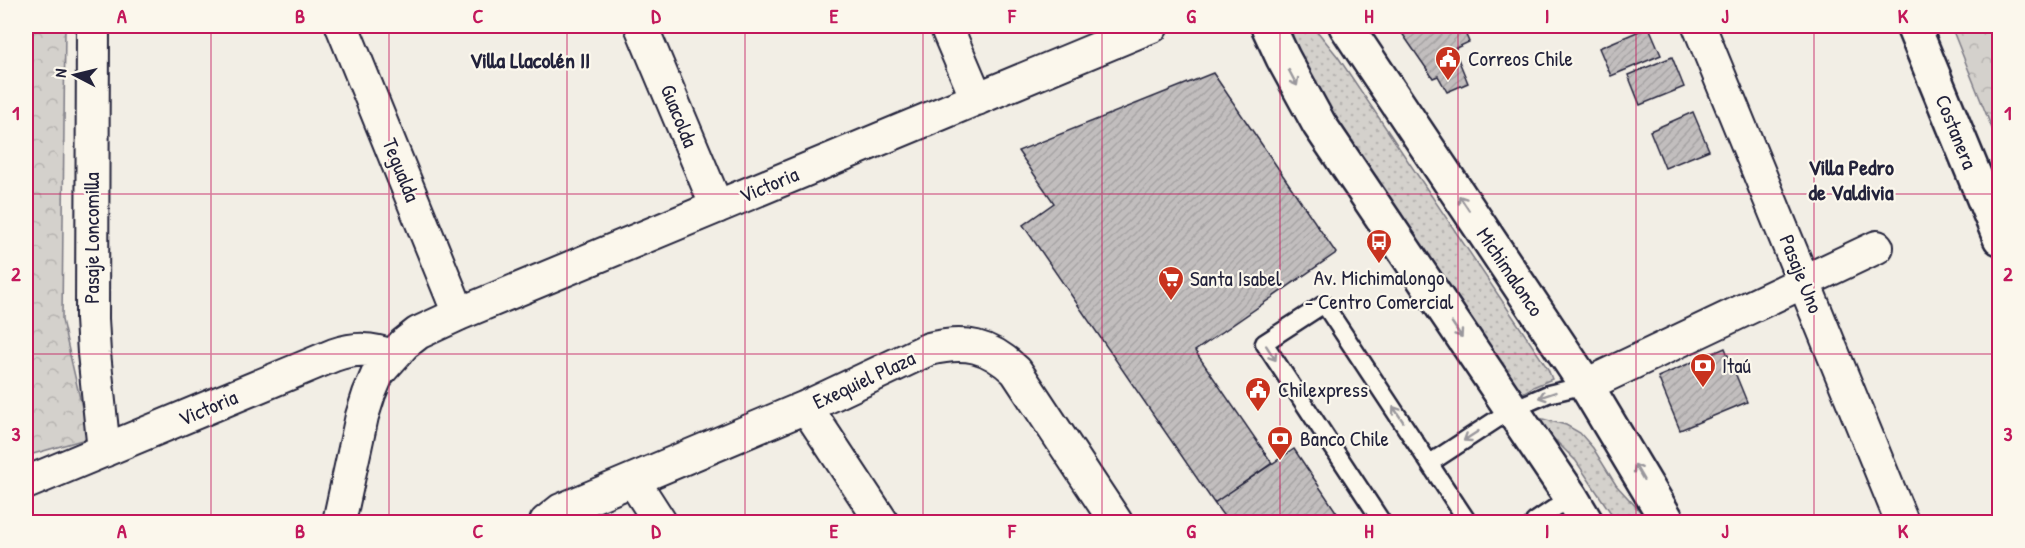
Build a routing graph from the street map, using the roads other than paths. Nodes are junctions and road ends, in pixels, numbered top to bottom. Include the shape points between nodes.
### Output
1 (93, 26) edge
2 (342, 26) edge
3 (641, 26) edge
4 (946, 26) edge
5 (1152, 26) edge
6 (1268, 26) edge
7 (1346, 26) edge
8 (1699, 26) edge
9 (1913, 26) edge
10 (977, 99) junction
11 (717, 207) junction
12 (2000, 238) edge
13 (1877, 247) dead end
14 (1804, 281) junction
15 (459, 314) junction
16 (392, 356) junction
17 (1586, 385) junction
18 (806, 407) junction
19 (1511, 410) junction
20 (104, 451) junction
21 (1430, 463) junction
22 (633, 480) junction
23 (26, 483) edge
24 (1579, 510) edge
25 (339, 522) edge
26 (546, 522) edge
27 (660, 522) edge
28 (882, 522) edge
29 (1116, 522) edge
30 (1382, 522) edge
31 (1468, 522) edge
32 (1534, 522) edge
33 (1668, 522) edge
34 (1902, 522) edge

1 - 20 street, Pasaje Loncomilla via 92,319
2 - 15 street, Tegualda
3 - 11 street, Guacolda
4 - 10 street
5 - 10 street, Victoria
6 -> 19 main road via 1319,124
17 -> 7 main road, Michimalonco
8 - 14 street, Pasaje Uno
9 - 12 main road, Costanera
10 - 11 street, Victoria
11 - 15 street, Victoria
13 - 14 street
14 - 17 street
14 - 34 street, Pasaje Uno
15 - 16 street, Victoria via 418,333
16 - 20 street, Victoria via 363,349 348,351
16 - 25 street, Victoria via 369,394
17 -> 19 lane via 1548,394
33 -> 17 main road, Michimalonco
18 - 22 street, Exequiel Plaza
18 - 28 street
18 - 29 street, Exequiel Plaza via 929,349 964,344 987,351 1016,371
19 -> 21 lane
19 - 24 main road
20 - 23 street, Victoria
21 -> 30 lane via 1324,304 1264,343
21 - 31 lane
22 - 26 street, Exequiel Plaza via 561,510
22 - 27 street
24 - 32 lane

